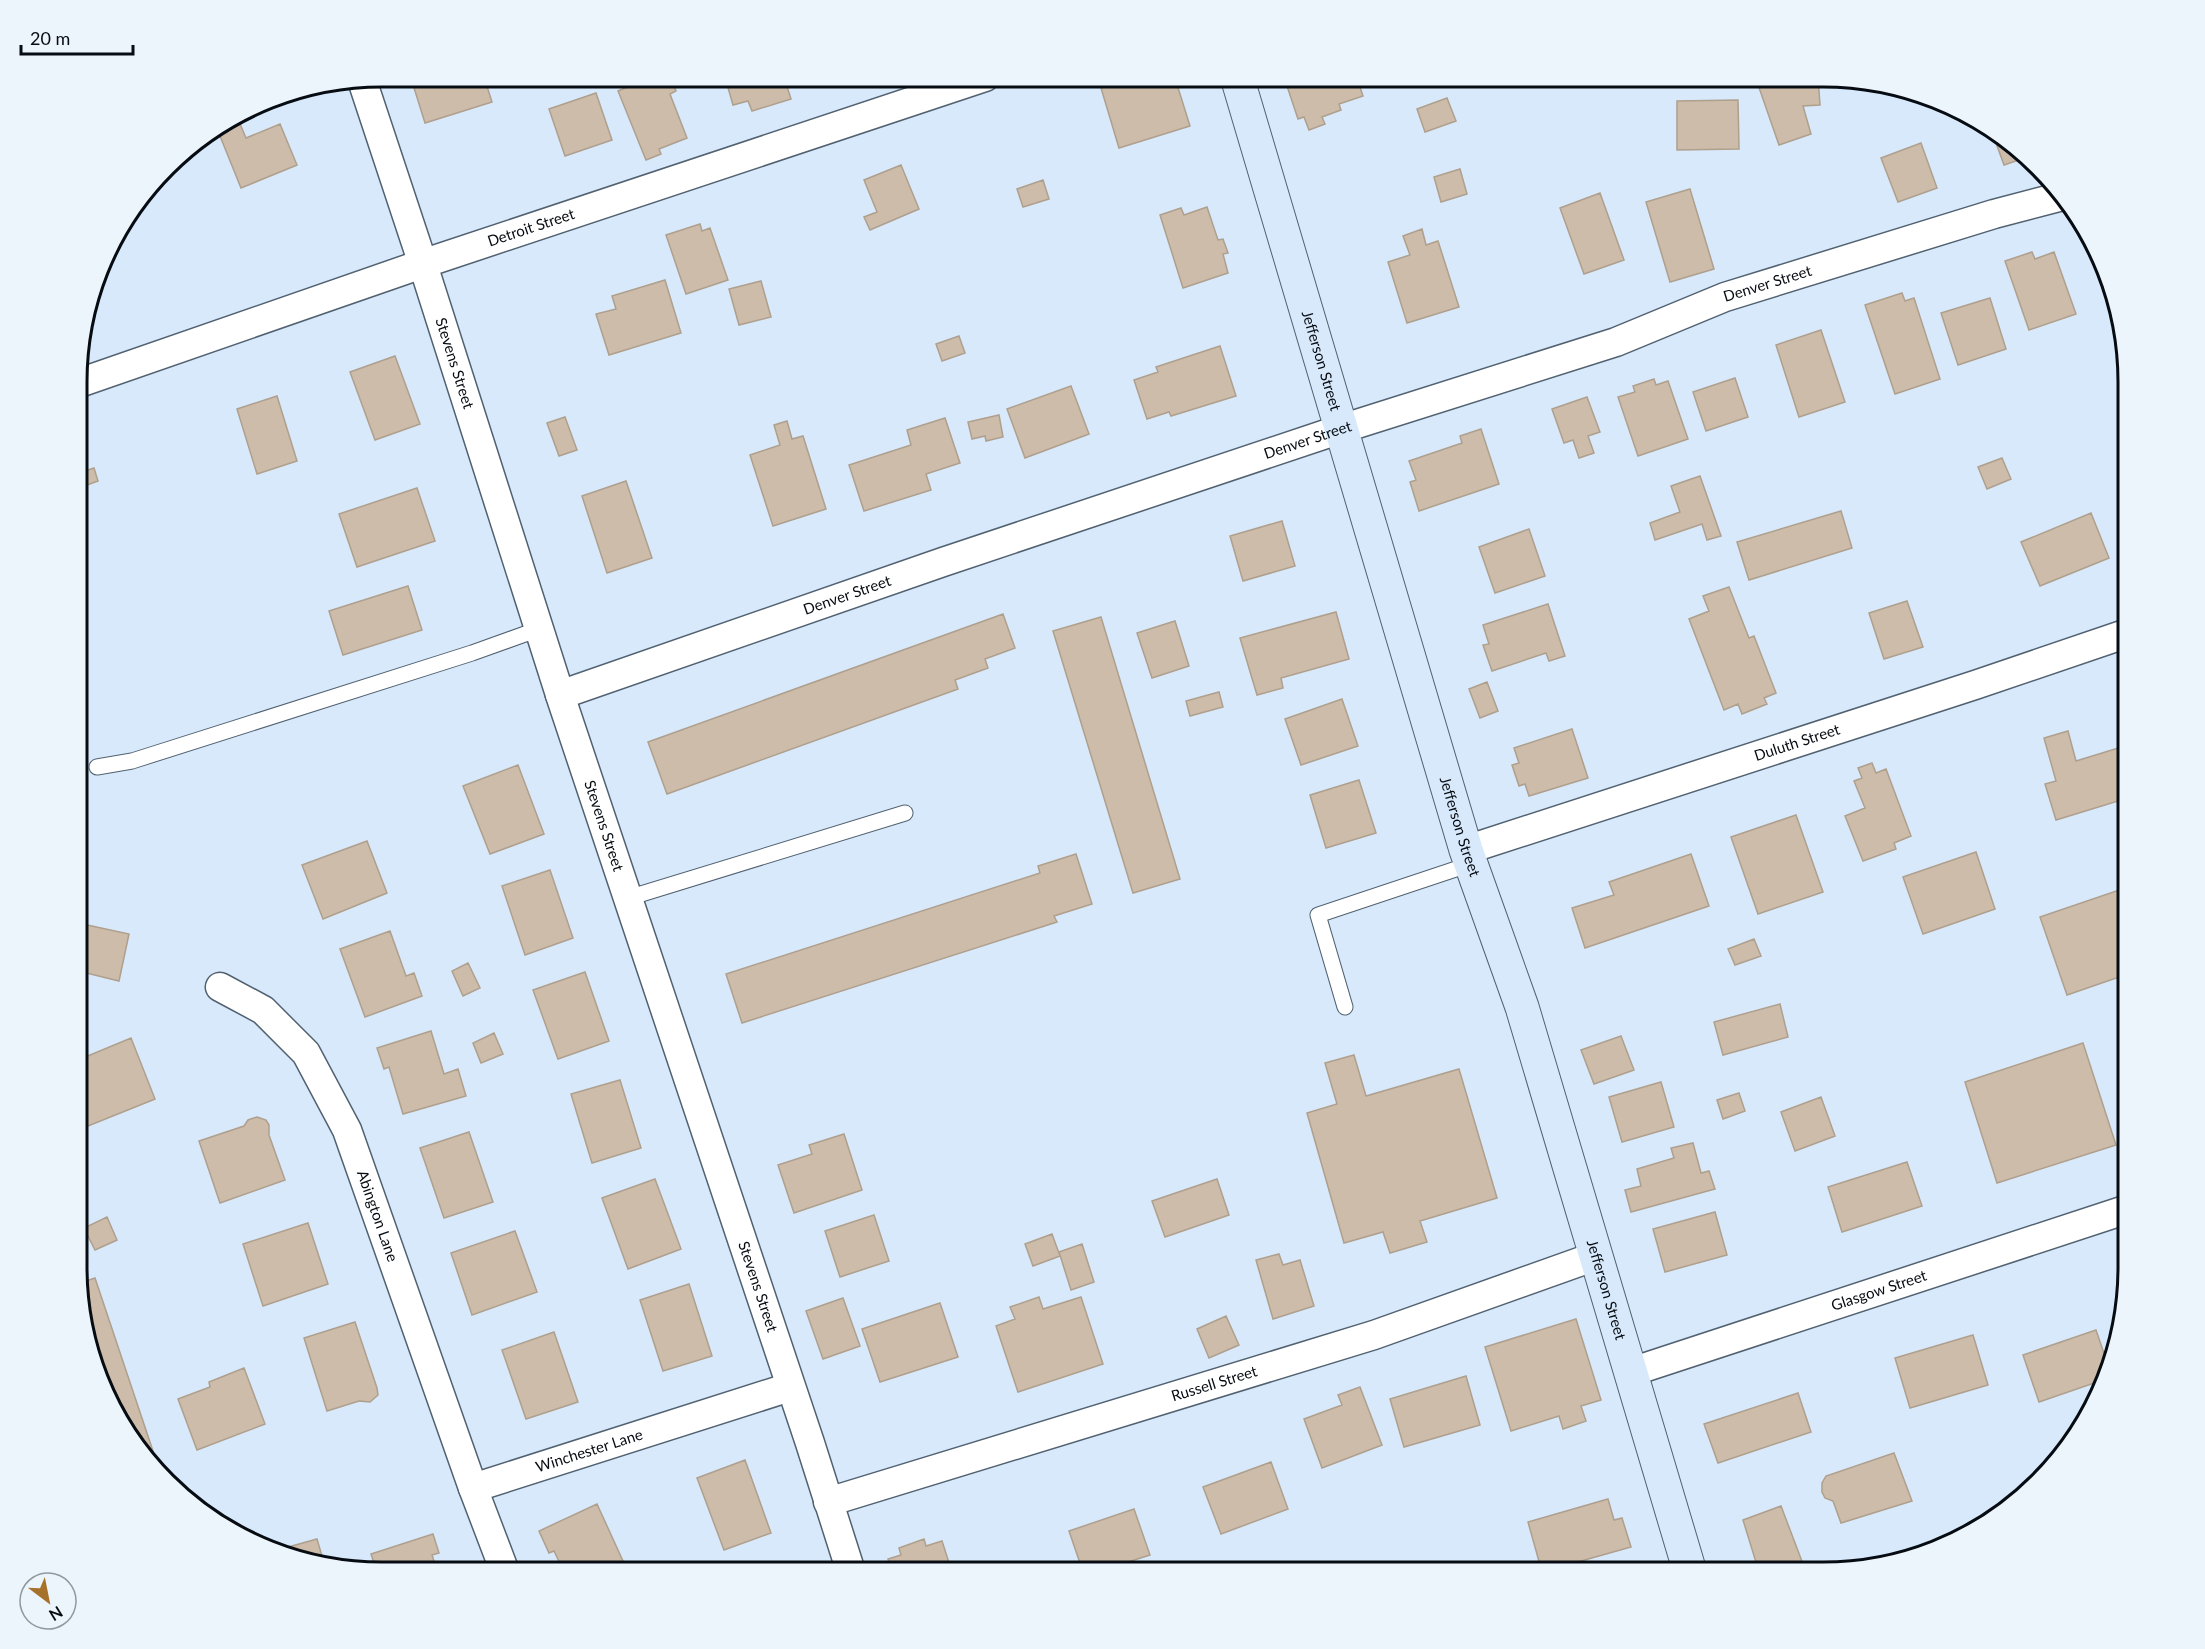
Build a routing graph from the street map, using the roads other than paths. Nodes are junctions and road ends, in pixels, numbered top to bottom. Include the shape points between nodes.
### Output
1 (955, 87) edge
2 (1240, 87) edge
3 (365, 88) edge
4 (2054, 198) edge
5 (422, 264) junction
6 (87, 380) edge
7 (1341, 429) junction
8 (539, 629) junction
9 (2118, 636) edge
10 (560, 695) junction
11 (97, 767) dead end
12 (905, 813) dead end
13 (1469, 857) junction
14 (628, 898) junction
15 (220, 987) dead end
16 (1345, 1006) dead end
17 (2118, 1212) edge
18 (1596, 1256) junction
19 (1631, 1372) junction
20 (790, 1387) junction
21 (473, 1488) junction
22 (828, 1502) junction
23 (501, 1562) edge
24 (848, 1562) edge
25 (1687, 1562) edge

1 - 5 street, Detroit Street
2 - 7 street, Jefferson Street
3 - 5 street, Stevens Street
4 - 7 street, Denver Street via 1725,297 1616,342
5 - 6 street, Detroit Street
5 - 8 street, Stevens Street
7 - 10 street, Denver Street
7 - 13 street, Jefferson Street
8 - 10 street, Stevens Street
8 - 11 lane via 132,761
9 - 13 street, Duluth Street
10 - 14 street, Stevens Street
12 - 14 lane
13 - 16 lane via 1317,915
13 - 18 street, Jefferson Street via 1522,1007
14 - 20 street, Stevens Street
15 - 21 street, Abington Lane via 263,1010 306,1053 347,1130
17 - 19 street, Glasgow Street
18 - 19 street, Jefferson Street
18 - 22 street, Russell Street via 1374,1335
19 - 25 street, Jefferson Street
20 - 21 street, Winchester Lane
20 - 22 street, Stevens Street
21 - 23 street
22 - 24 street, Stevens Street

